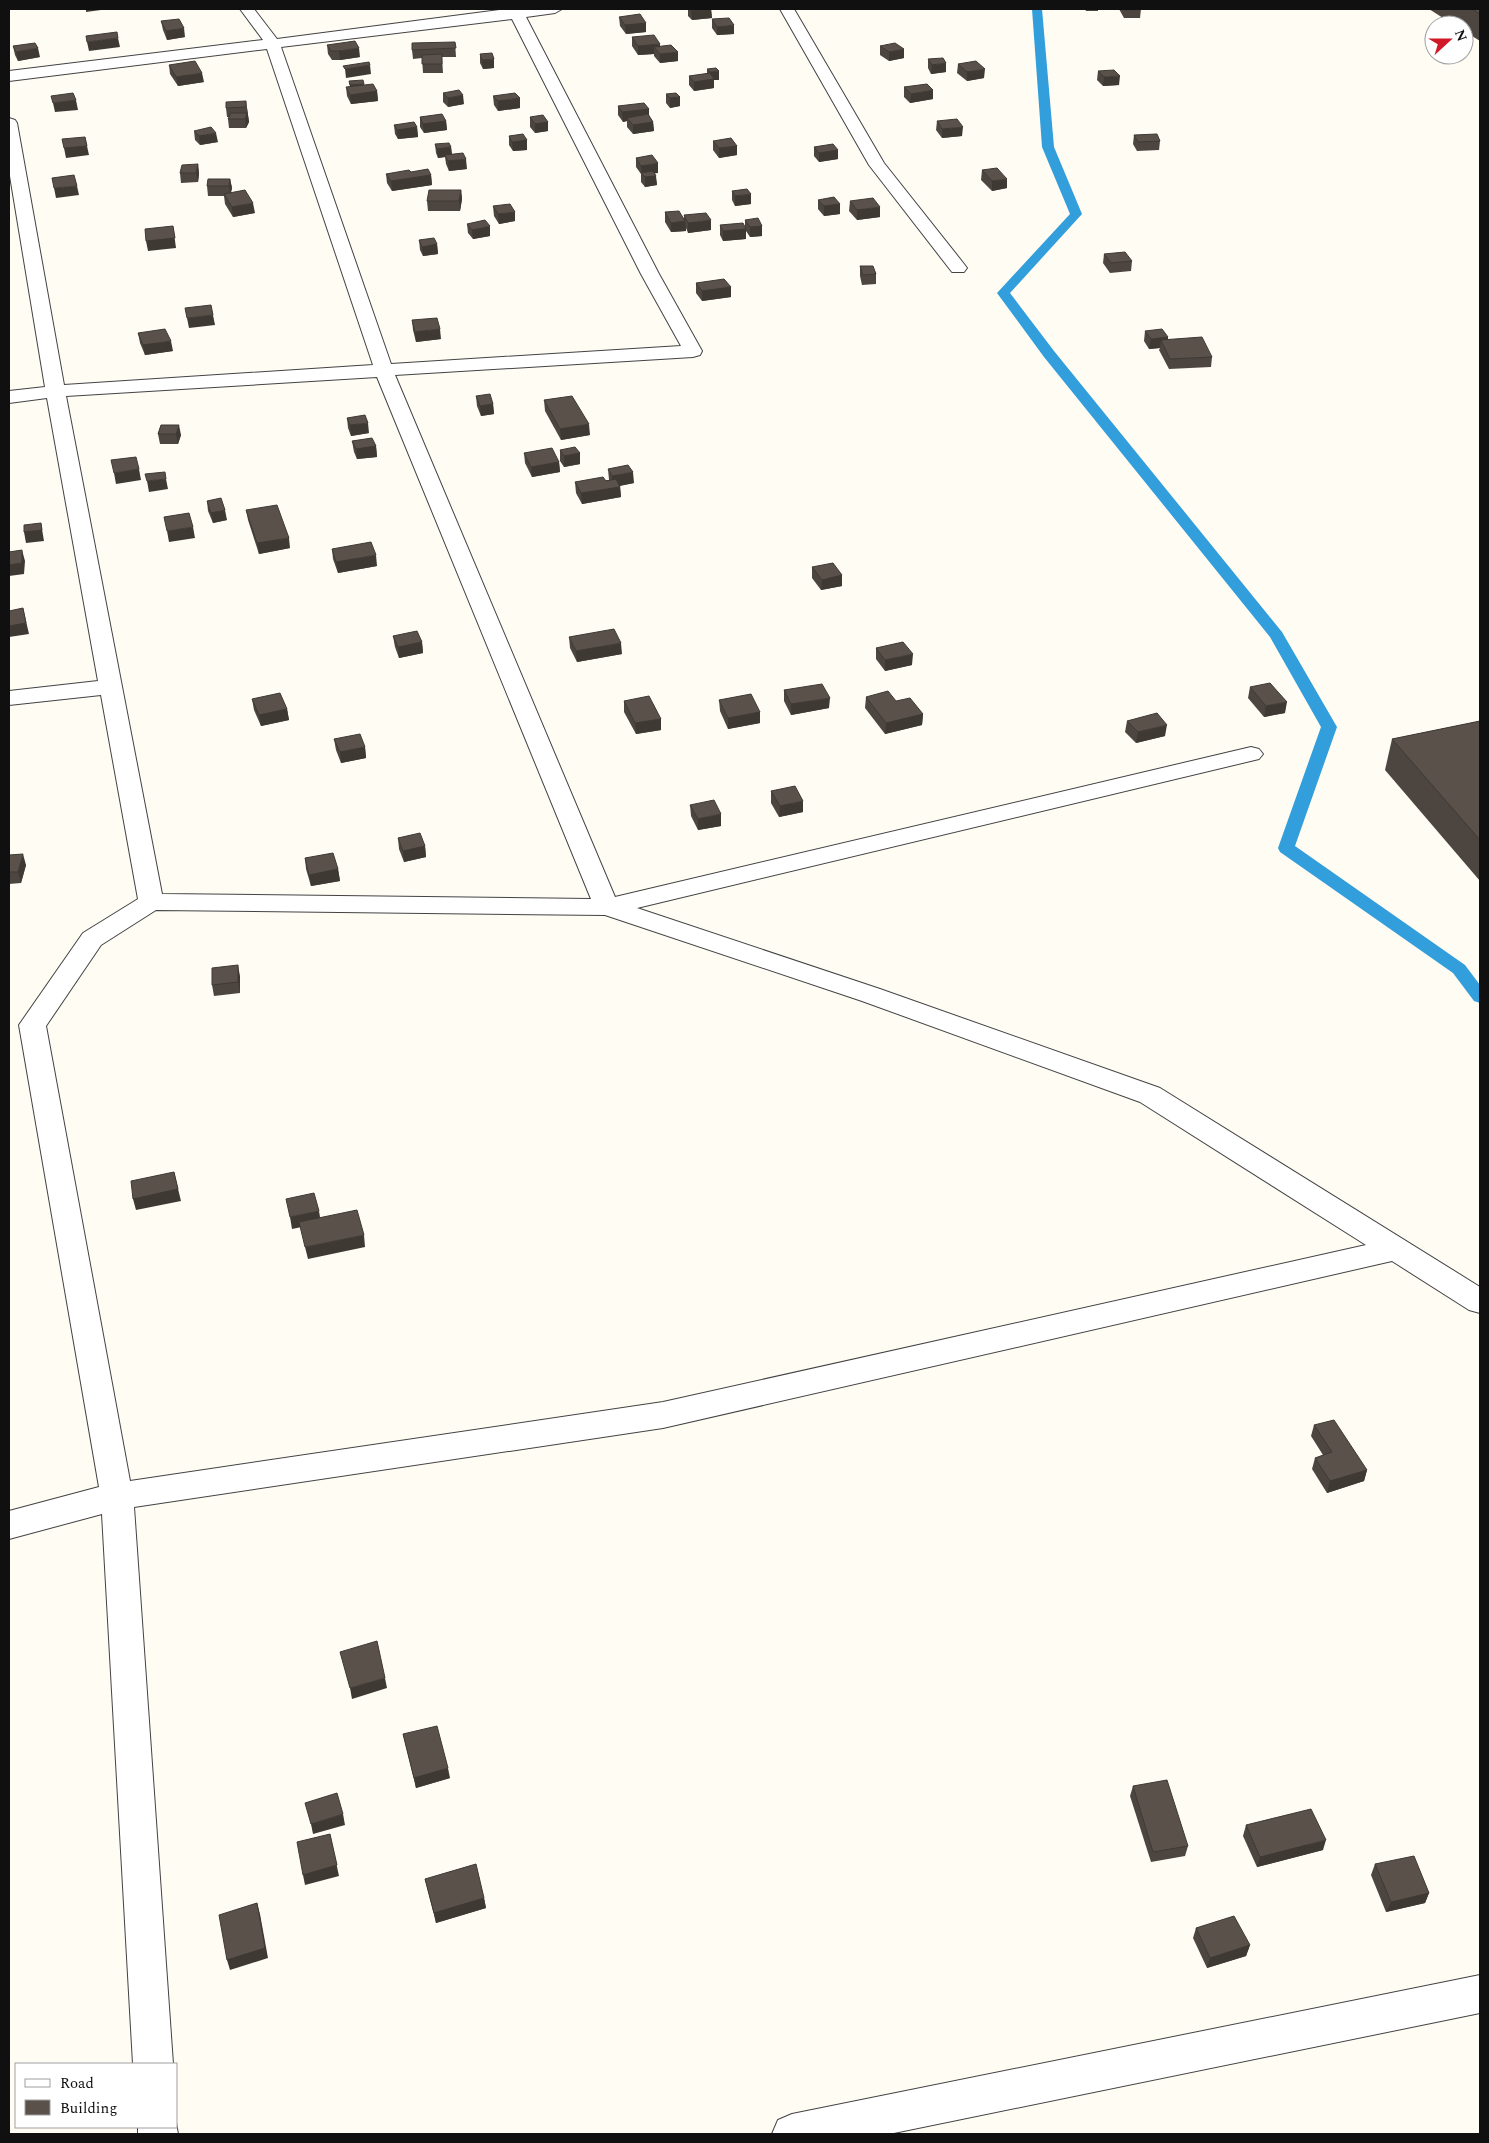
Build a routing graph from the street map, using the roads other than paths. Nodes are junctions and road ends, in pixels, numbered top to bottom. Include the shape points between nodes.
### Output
1 (247, 9) edge
2 (555, 9) edge
3 (787, 9) edge
4 (516, 11) edge
5 (272, 42) junction
6 (9, 76) edge
7 (9, 122) edge
8 (958, 268) dead end
9 (384, 371) junction
10 (55, 391) junction
11 (9, 397) edge
12 (110, 687) junction
13 (9, 698) edge
14 (1251, 754) dead end
15 (151, 902) junction
16 (607, 907) junction
17 (1396, 1249) junction
18 (1480, 1302) edge
19 (117, 1496) junction
20 (9, 1525) edge
21 (1480, 1994) edge
22 (154, 2063) edge
23 (792, 2134) edge

1 - 5 street
2 - 4 street
3 - 8 street via 877,165
4 - 5 street
4 - 9 street via 650,274 693,351
5 - 6 street
5 - 9 street
7 - 10 street
9 - 10 street
9 - 16 street
10 - 11 street
10 - 12 street
12 - 13 street
12 - 15 street
14 - 16 street
15 - 16 street
15 - 19 street via 92,939 32,1024
16 - 17 street via 871,995 1150,1095
17 - 18 street
17 - 19 street via 662,1415
19 - 20 street
19 - 22 street
21 - 23 street

